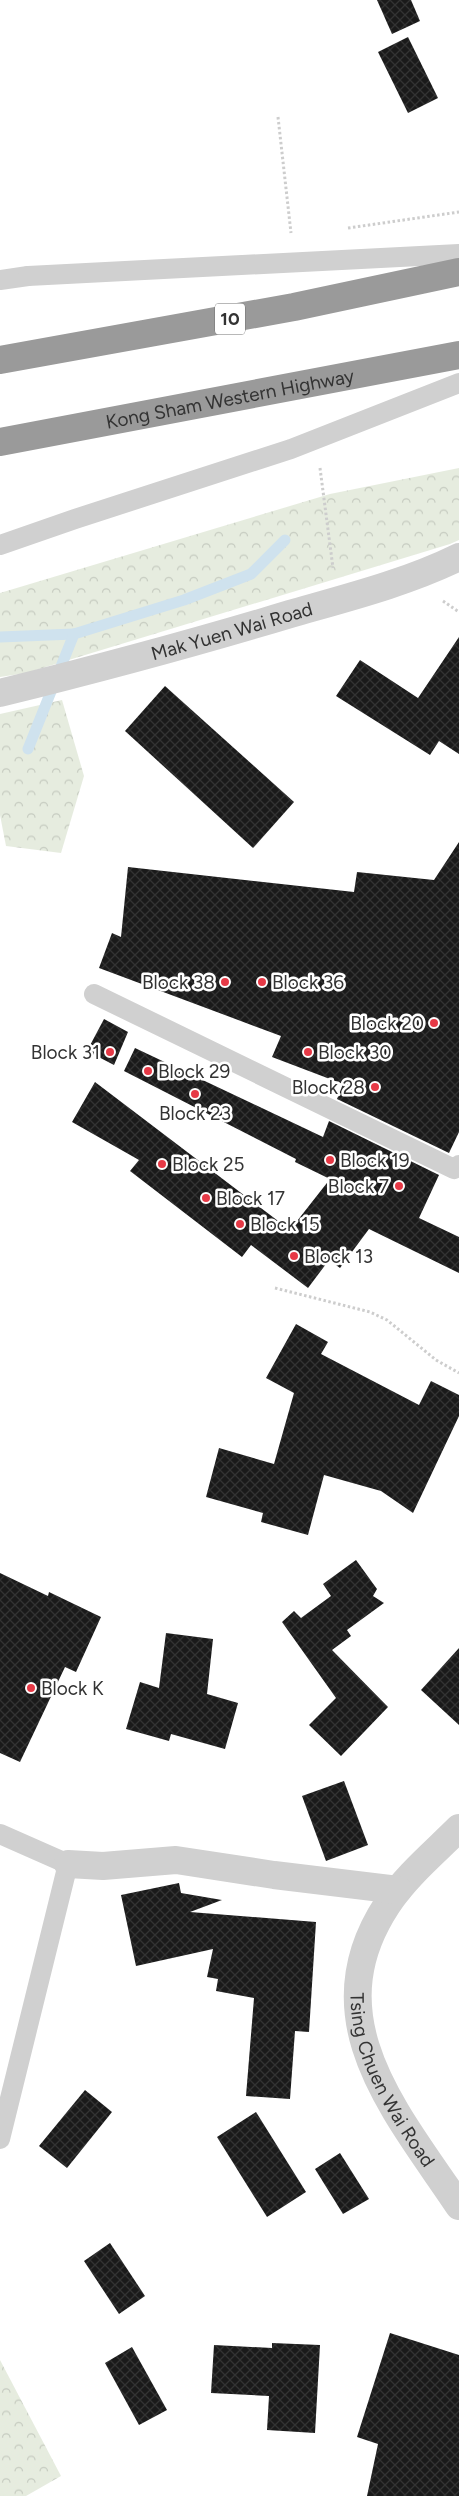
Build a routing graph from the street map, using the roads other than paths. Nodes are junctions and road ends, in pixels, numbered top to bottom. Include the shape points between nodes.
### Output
1 (459, 254) edge
2 (459, 272) edge
3 (0, 280) edge
4 (459, 355) edge
5 (0, 360) edge
6 (459, 383) edge
7 (0, 442) edge
8 (0, 545) edge
9 (459, 557) edge
10 (0, 693) edge
11 (94, 994) dead end
12 (459, 1165) edge
13 (459, 1828) edge
14 (0, 1834) edge
15 (68, 1864) junction
16 (398, 1890) junction
17 (0, 2139) edge
18 (459, 2206) edge

1 - 3 lane, bridge
2 - 5 highway, 10, bridge via 294,307
4 - 7 highway, Kong Sham Western Highway, bridge
6 - 8 lane, bridge via 291,449
9 - 10 street, Mak Yuen Wai Road via 374,590 225,634
11 - 12 lane via 454,1169
13 - 16 street, Tsing Chuen Wai Road
14 - 15 lane
15 - 16 street via 103,1866 176,1860
15 - 17 lane
16 - 18 street, Tsing Chuen Wai Road via 376,1924 365,1955 359,1986 361,2031 367,2056 387,2098

